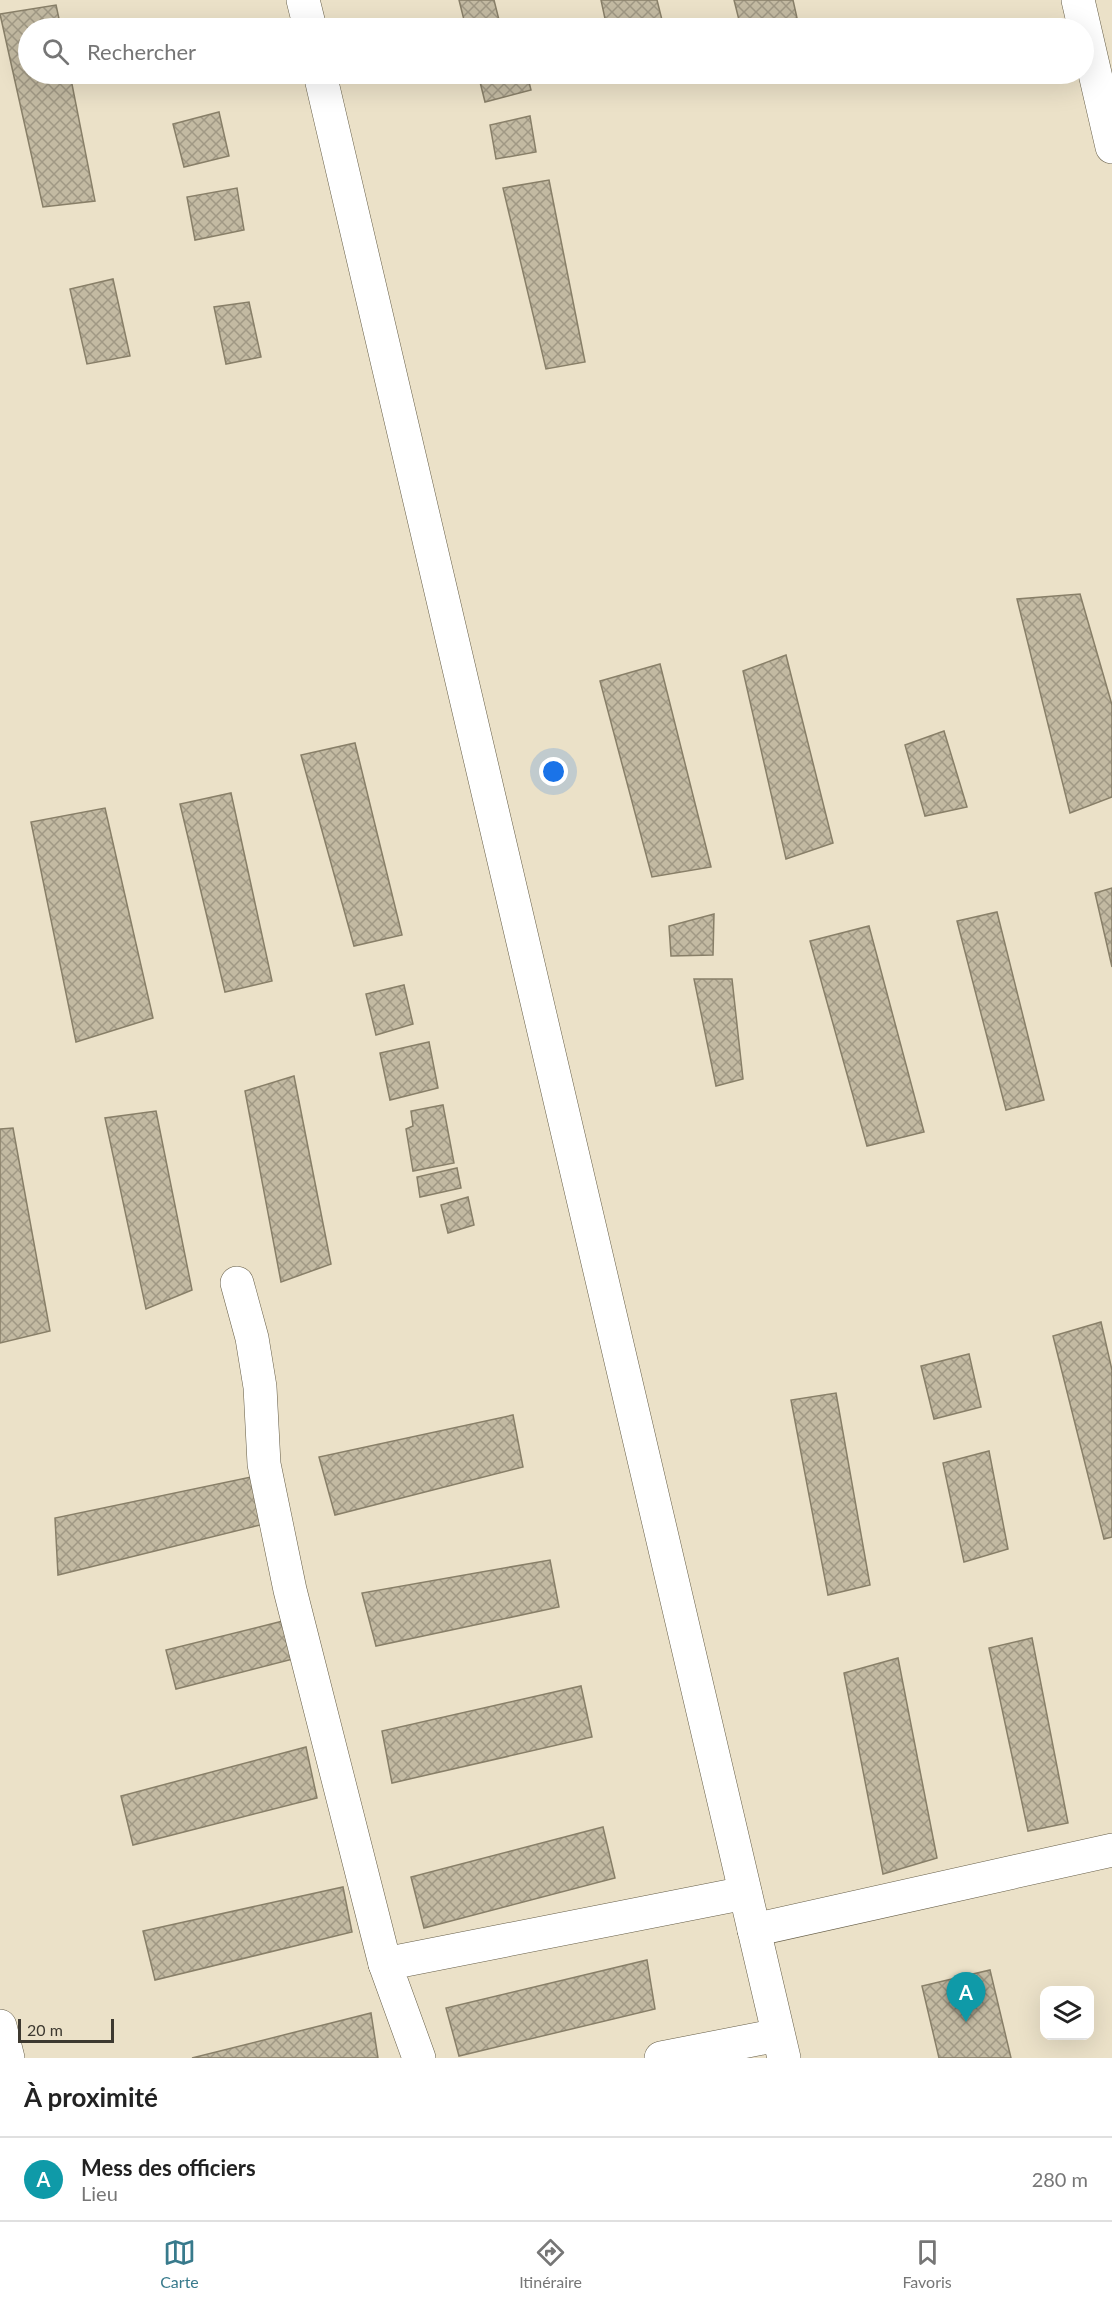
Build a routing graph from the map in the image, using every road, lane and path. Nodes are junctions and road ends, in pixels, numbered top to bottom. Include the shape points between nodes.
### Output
1 (303, 0) edge
2 (1078, 0) edge
3 (308, 18) edge
4 (1082, 18) edge
5 (1094, 69) edge
6 (322, 84) edge
7 (1112, 147) edge
8 (237, 1283) dead end
9 (1112, 1850) edge
10 (745, 1893) junction
11 (754, 1930) junction
12 (385, 1964) junction
13 (0, 2026) edge
14 (781, 2046) edge
15 (8, 2058) edge
16 (419, 2058) edge
17 (661, 2058) edge

1 - 3 street
2 - 4 street
5 - 7 street
6 - 10 street
8 - 12 street via 252,1338 260,1387 264,1464 290,1590
9 - 11 street
10 - 11 street
10 - 12 street
11 - 14 street
12 - 16 street
13 - 15 street
14 - 17 street

